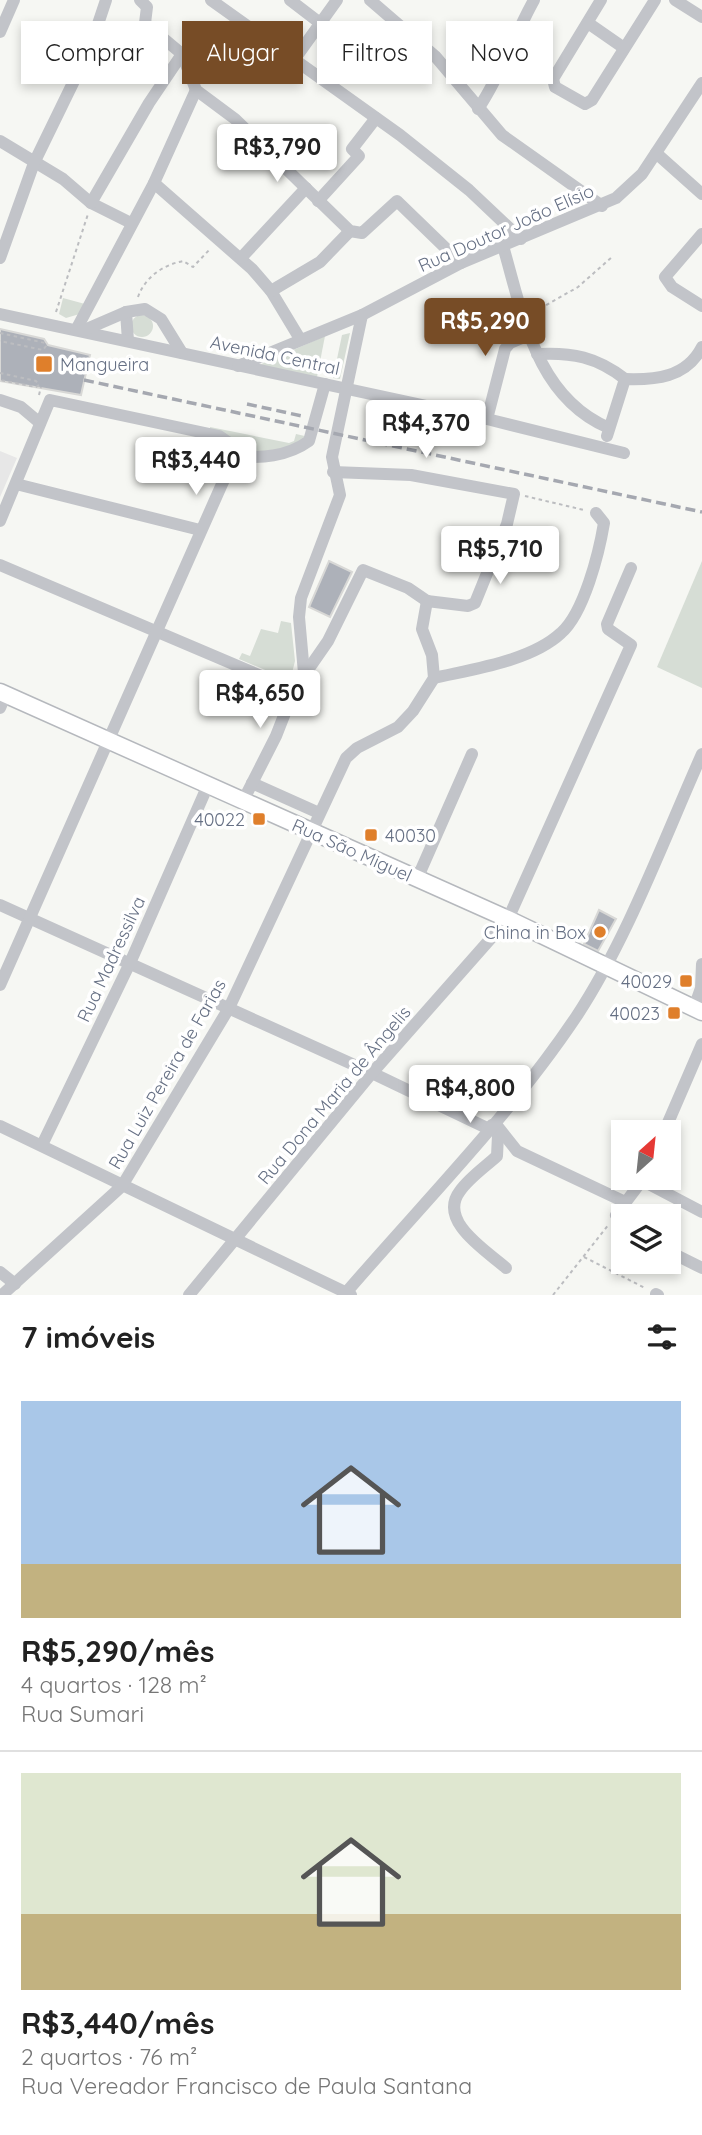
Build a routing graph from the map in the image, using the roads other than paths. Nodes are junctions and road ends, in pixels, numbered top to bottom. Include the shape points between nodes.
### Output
1 (14, 0) edge
2 (106, 0) edge
3 (140, 0) edge
4 (211, 0) edge
5 (290, 0) edge
6 (337, 0) edge
7 (370, 0) edge
8 (534, 0) edge
9 (601, 0) edge
10 (655, 0) edge
11 (675, 0) edge
12 (702, 17) edge
13 (240, 21) edge
14 (317, 21) edge
15 (321, 21) edge
16 (587, 23) junction
17 (317, 27) edge
18 (0, 32) edge
19 (303, 47) edge
20 (624, 48) junction
21 (182, 54) joint
22 (303, 66) edge
23 (702, 83) edge
24 (194, 84) edge
25 (196, 90) junction
26 (478, 109) junction
27 (376, 118) junction
28 (0, 141) edge
29 (656, 152) junction
30 (34, 163) junction
31 (154, 183) junction
32 (306, 188) junction
33 (702, 194) edge
34 (318, 201) junction
35 (92, 203) junction
36 (602, 206) junction
37 (131, 223) junction
38 (352, 232) junction
39 (702, 234) edge
40 (521, 239) junction
41 (503, 246) junction
42 (0, 258) edge
43 (241, 258) junction
44 (461, 263) junction
45 (271, 291) junction
46 (702, 306) edge
47 (126, 312) junction
48 (0, 314) edge
49 (362, 315) junction
50 (79, 330) junction
51 (530, 335) junction
52 (300, 339) junction
53 (128, 341) junction
54 (702, 347) edge
55 (182, 353) junction
56 (537, 354) junction
57 (238, 366) junction
58 (625, 379) junction
59 (325, 384) junction
60 (346, 389) junction
61 (0, 400) edge
62 (487, 419) junction
63 (40, 423) junction
64 (609, 428) junction
65 (603, 446) junction
66 (624, 453) dead end
67 (234, 457) junction
68 (333, 472) junction
69 (16, 484) junction
70 (596, 513) road end
71 (0, 521) edge
72 (200, 530) junction
73 (0, 565) edge
74 (631, 568) dead end
75 (427, 601) junction
76 (158, 632) junction
77 (304, 673) junction
78 (434, 678) junction
79 (294, 690) junction
80 (2, 698) edge
81 (110, 739) junction
82 (472, 754) dead end
83 (702, 754) edge
84 (252, 783) junction
85 (208, 785) junction
86 (243, 801) junction
87 (319, 813) junction
88 (311, 832) junction
89 (417, 879) junction
90 (0, 905) edge
91 (31, 917) junction
92 (508, 919) junction
93 (130, 963) junction
94 (702, 964) edge
95 (606, 966) junction
96 (0, 985) edge
97 (229, 1008) junction
98 (698, 1010) edge
99 (702, 1044) edge
100 (372, 1073) junction
101 (669, 1120) edge
102 (0, 1126) edge
103 (492, 1126) junction
104 (42, 1145) junction
105 (122, 1186) junction
106 (634, 1190) edge
107 (663, 1190) edge
108 (625, 1202) joint
109 (702, 1212) edge
110 (236, 1240) junction
111 (681, 1258) edge
112 (506, 1268) dead end
113 (702, 1268) edge
114 (0, 1272) edge
115 (7, 1291) edge
116 (347, 1294) edge
117 (189, 1295) edge

1 - 18 street
2 - 30 street via 90,48
3 - 21 street via 147,7 145,23
4 - 13 street
5 - 14 street
6 - 15 street
7 - 26 street via 435,56
8 - 26 street via 496,82
9 - 16 street
10 - 20 street
11 - 12 street
16 - 20 street
16 - 20 street via 553,79 555,87 588,103
17 - 19 street
21 - 35 street
22 - 27 street
23 - 29 street, Rua Doutor João Elísio
24 - 25 street
25 - 31 street
25 - 32 street via 235,119
26 - 36 street via 502,135
27 - 34 street via 352,149 359,156
27 - 40 street
28 - 30 street
29 - 33 street
29 - 36 street, Rua Doutor João Elísio via 629,188
30 - 35 street
30 - 42 street
31 - 37 street
31 - 43 street
32 - 34 street
32 - 43 street
34 - 38 street
35 - 37 street
36 - 40 street, Rua Doutor João Elísio
37 - 50 street
38 - 44 street via 362,233 395,200
38 - 45 street via 320,262
39 - 46 street via 665,277 672,287
40 - 41 street, Rua Doutor João Elísio
41 - 44 street, Rua Doutor João Elísio
41 - 51 street
43 - 45 street
44 - 49 street, Rua Doutor João Elísio
45 - 52 street
47 - 50 street
47 - 53 street
47 - 55 street via 149,310 161,319
48 - 50 street, Avenida Central
49 - 52 street, Rua Doutor João Elísio
49 - 60 street
50 - 53 street, Avenida Central
51 - 56 street
51 - 62 street via 505,349
52 - 57 street, Rua Doutor João Elísio
53 - 55 street, Avenida Central
54 - 58 street via 670,377
55 - 57 street, Avenida Central
56 - 58 street via 598,360
56 - 64 street via 570,404
57 - 59 street, Avenida Central
58 - 64 street
59 - 60 street, Avenida Central
59 - 67 street via 309,441 269,457
60 - 62 street, Avenida Central
60 - 68 street
61 - 63 street via 21,407
62 - 65 street, Avenida Central
63 - 67 street via 50,400 219,436 235,447
63 - 69 street
64 - 65 street
65 - 66 street, Avenida Central
67 - 72 street
68 - 75 street via 411,475 514,494 507,524 475,603
68 - 77 street via 340,495 301,598
69 - 71 street
69 - 72 street
70 - 78 street via 604,523 597,560 564,631 507,661
72 - 76 street
73 - 76 street
74 - 92 street, Rua Dona Maria de Ângelis via 607,624 631,643 629,650
75 - 77 street via 368,569 359,574 328,640
75 - 78 street via 422,629 432,655
76 - 79 street
76 - 81 street
77 - 79 street
78 - 87 street, Rua Luiz Pereira de Farias via 398,727 350,752
79 - 84 street
80 - 81 main road, Rua São Miguel
81 - 85 main road, Rua São Miguel
81 - 91 street
82 - 89 street
83 - 95 street
84 - 86 street
84 - 87 street, Rua São Miguel
85 - 86 main road, Rua São Miguel
85 - 93 street, Rua Madressilva
86 - 88 main road, Rua São Miguel
87 - 88 street, Rua Luiz Pereira de Farias
88 - 89 main road, Rua São Miguel
88 - 97 street, Rua Luiz Pereira de Farias
89 - 92 main road, Rua São Miguel
90 - 91 street
91 - 93 street
91 - 96 street
92 - 95 main road, Rua São Miguel
92 - 100 street, Rua Dona Maria de Ângelis
93 - 97 street
93 - 104 street, Rua Madressilva
94 - 98 street
95 - 98 main road, Rua São Miguel
95 - 103 street via 556,1045
97 - 100 street
97 - 105 street, Rua Luiz Pereira de Farias
99 - 101 street
100 - 103 street
100 - 110 street, Rua Dona Maria de Ângelis
102 - 104 street
103 - 108 street via 517,1151
103 - 112 street via 498,1135 496,1156 460,1190 454,1214 463,1230
103 - 116 street
104 - 105 street
105 - 110 street
105 - 115 street, Rua Luiz Pereira de Farias
106 - 108 street
107 - 109 street
110 - 116 street
110 - 117 street, Rua Dona Maria de Ângelis
111 - 113 street
114 - 115 street

